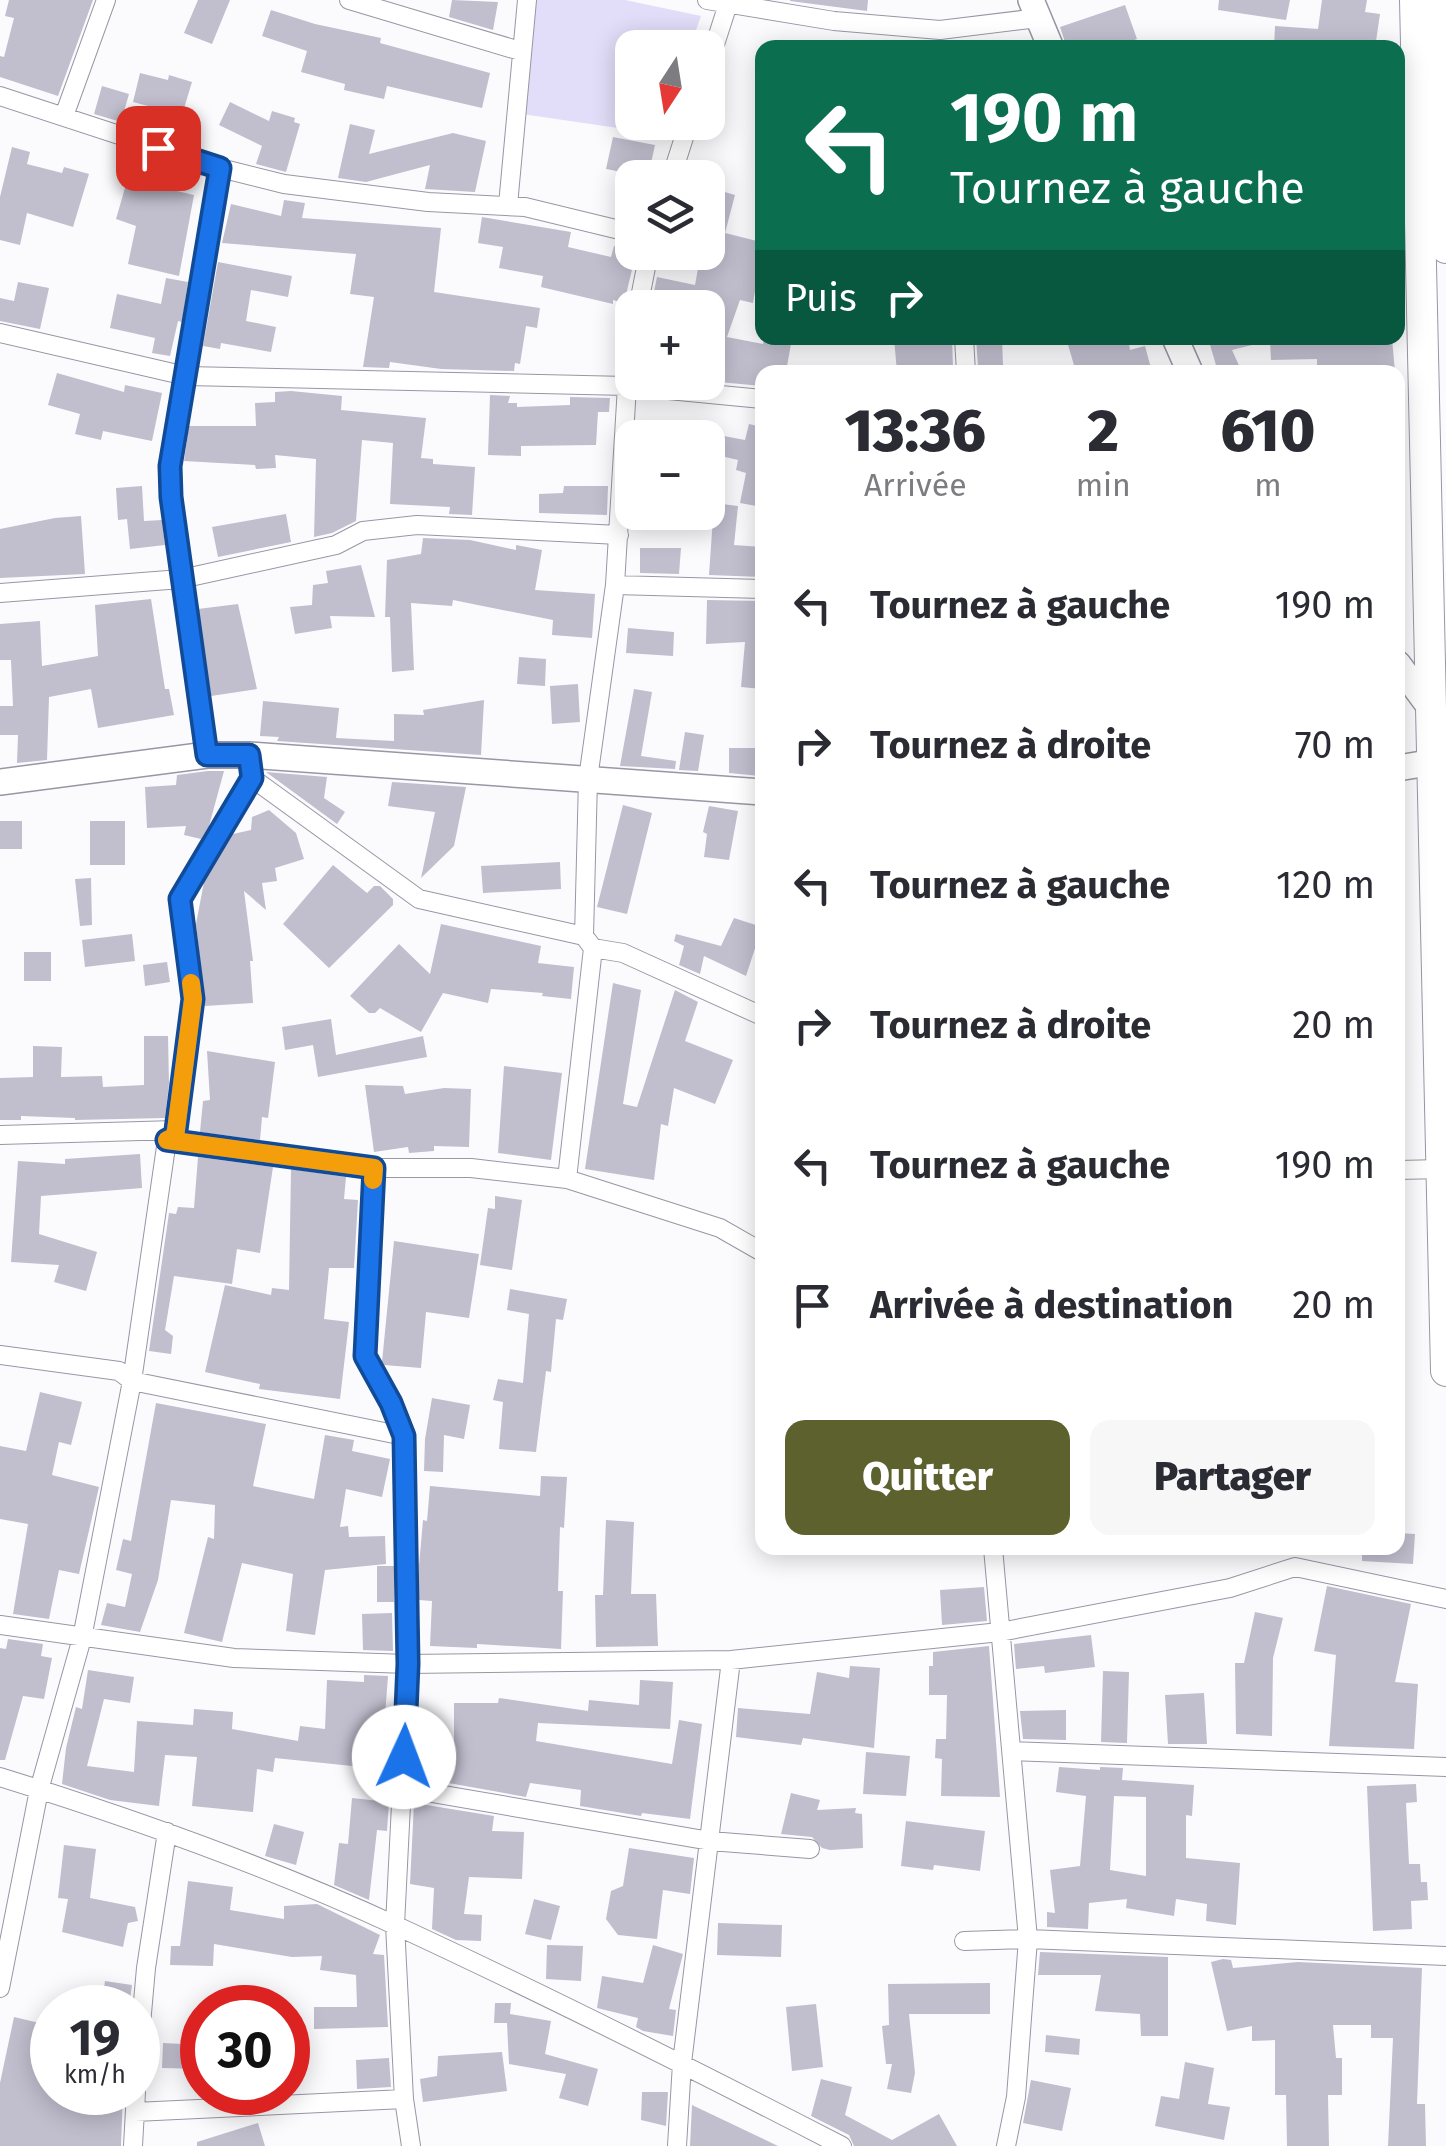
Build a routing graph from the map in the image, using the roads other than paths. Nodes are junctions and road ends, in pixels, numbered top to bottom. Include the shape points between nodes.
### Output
1 (106, 0) edge
2 (349, 0) edge
3 (526, 0) edge
4 (707, 0) edge
5 (1415, 0) edge
6 (728, 4) junction
7 (1034, 9) edge
8 (1440, 20) edge
9 (720, 30) edge
10 (941, 39) edge
11 (1048, 40) edge
12 (520, 50) junction
13 (0, 96) edge
14 (64, 116) junction
15 (220, 168) junction
16 (508, 205) junction
17 (615, 230) edge
18 (1446, 231) edge
19 (1446, 248) edge
20 (0, 334) edge
21 (186, 376) junction
22 (615, 386) edge
23 (725, 395) edge
24 (755, 398) edge
25 (626, 400) edge
26 (619, 535) junction
27 (181, 579) junction
28 (614, 585) junction
29 (755, 589) edge
30 (0, 593) edge
31 (1405, 673) edge
32 (1432, 710) junction
33 (207, 755) junction
34 (1434, 762) junction
35 (250, 766) junction
36 (1405, 767) edge
37 (588, 779) junction
38 (0, 782) edge
39 (755, 791) edge
40 (589, 942) junction
41 (1442, 960) edge
42 (755, 1013) edge
43 (0, 1135) edge
44 (172, 1135) junction
45 (374, 1168) junction
46 (1442, 1169) junction
47 (1405, 1170) edge
48 (567, 1179) junction
49 (755, 1248) edge
50 (0, 1355) edge
51 (1446, 1371) edge
52 (132, 1381) junction
53 (404, 1436) junction
54 (994, 1555) edge
55 (1446, 1599) edge
56 (0, 1625) edge
57 (1000, 1632) junction
58 (82, 1638) junction
59 (732, 1660) junction
60 (408, 1664) junction
61 (1012, 1751) junction
62 (1446, 1767) edge
63 (0, 1778) edge
64 (403, 1788) junction
65 (39, 1790) junction
66 (166, 1832) junction
67 (710, 1841) junction
68 (810, 1849) dead end
69 (396, 1925) junction
70 (1028, 1939) junction
71 (964, 1941) dead end
72 (1446, 1956) edge
73 (2, 1962) edge
74 (144, 1985) edge
75 (0, 1988) edge
76 (682, 2063) junction
77 (404, 2098) junction
78 (160, 2102) edge
79 (135, 2115) edge
80 (133, 2146) edge
81 (411, 2146) edge
82 (677, 2146) edge
83 (842, 2146) edge
84 (1006, 2146) edge

1 - 14 street
2 - 12 street
3 - 12 street
4 - 6 street
5 - 32 highway
6 - 9 street
6 - 10 street
7 - 10 street
7 - 11 street
8 - 18 highway
12 - 16 street
13 - 14 street
14 - 15 street
15 - 16 street via 284,184
15 - 21 street
16 - 17 street
18 - 19 highway
20 - 21 street
21 - 22 street
21 - 27 street via 170,466
23 - 24 street
25 - 26 street
26 - 27 street via 417,525 363,531 336,545
26 - 28 street
27 - 30 street
27 - 33 street
28 - 29 street
28 - 37 street
31 - 32 street
32 - 34 highway
33 - 35 street
33 - 38 street
34 - 36 street
34 - 41 highway
35 - 37 street
35 - 40 street via 419,899
35 - 44 street via 180,899 193,999
37 - 39 street
37 - 40 street
40 - 42 street
40 - 48 street
41 - 46 highway
43 - 44 street
44 - 45 street
44 - 52 street
45 - 48 street via 471,1168
45 - 53 street via 365,1356
46 - 47 street
46 - 51 highway
48 - 49 street via 720,1228
50 - 52 street via 118,1372
52 - 53 street
52 - 58 street
53 - 60 street
54 - 57 street
55 - 57 street via 1295,1567 1230,1588
56 - 58 street
57 - 59 street
57 - 61 street
58 - 60 street via 234,1658
58 - 65 street
59 - 60 street
59 - 67 street
60 - 64 street
61 - 62 street
61 - 70 street
63 - 65 street
64 - 67 street
64 - 69 street
65 - 66 street
65 - 73 street
66 - 69 street
66 - 74 street
67 - 68 street
67 - 76 street
69 - 76 street
69 - 77 street
70 - 71 street
70 - 72 street
70 - 84 street
73 - 75 street
76 - 82 street
76 - 83 street
77 - 78 street
77 - 81 street
79 - 80 street

